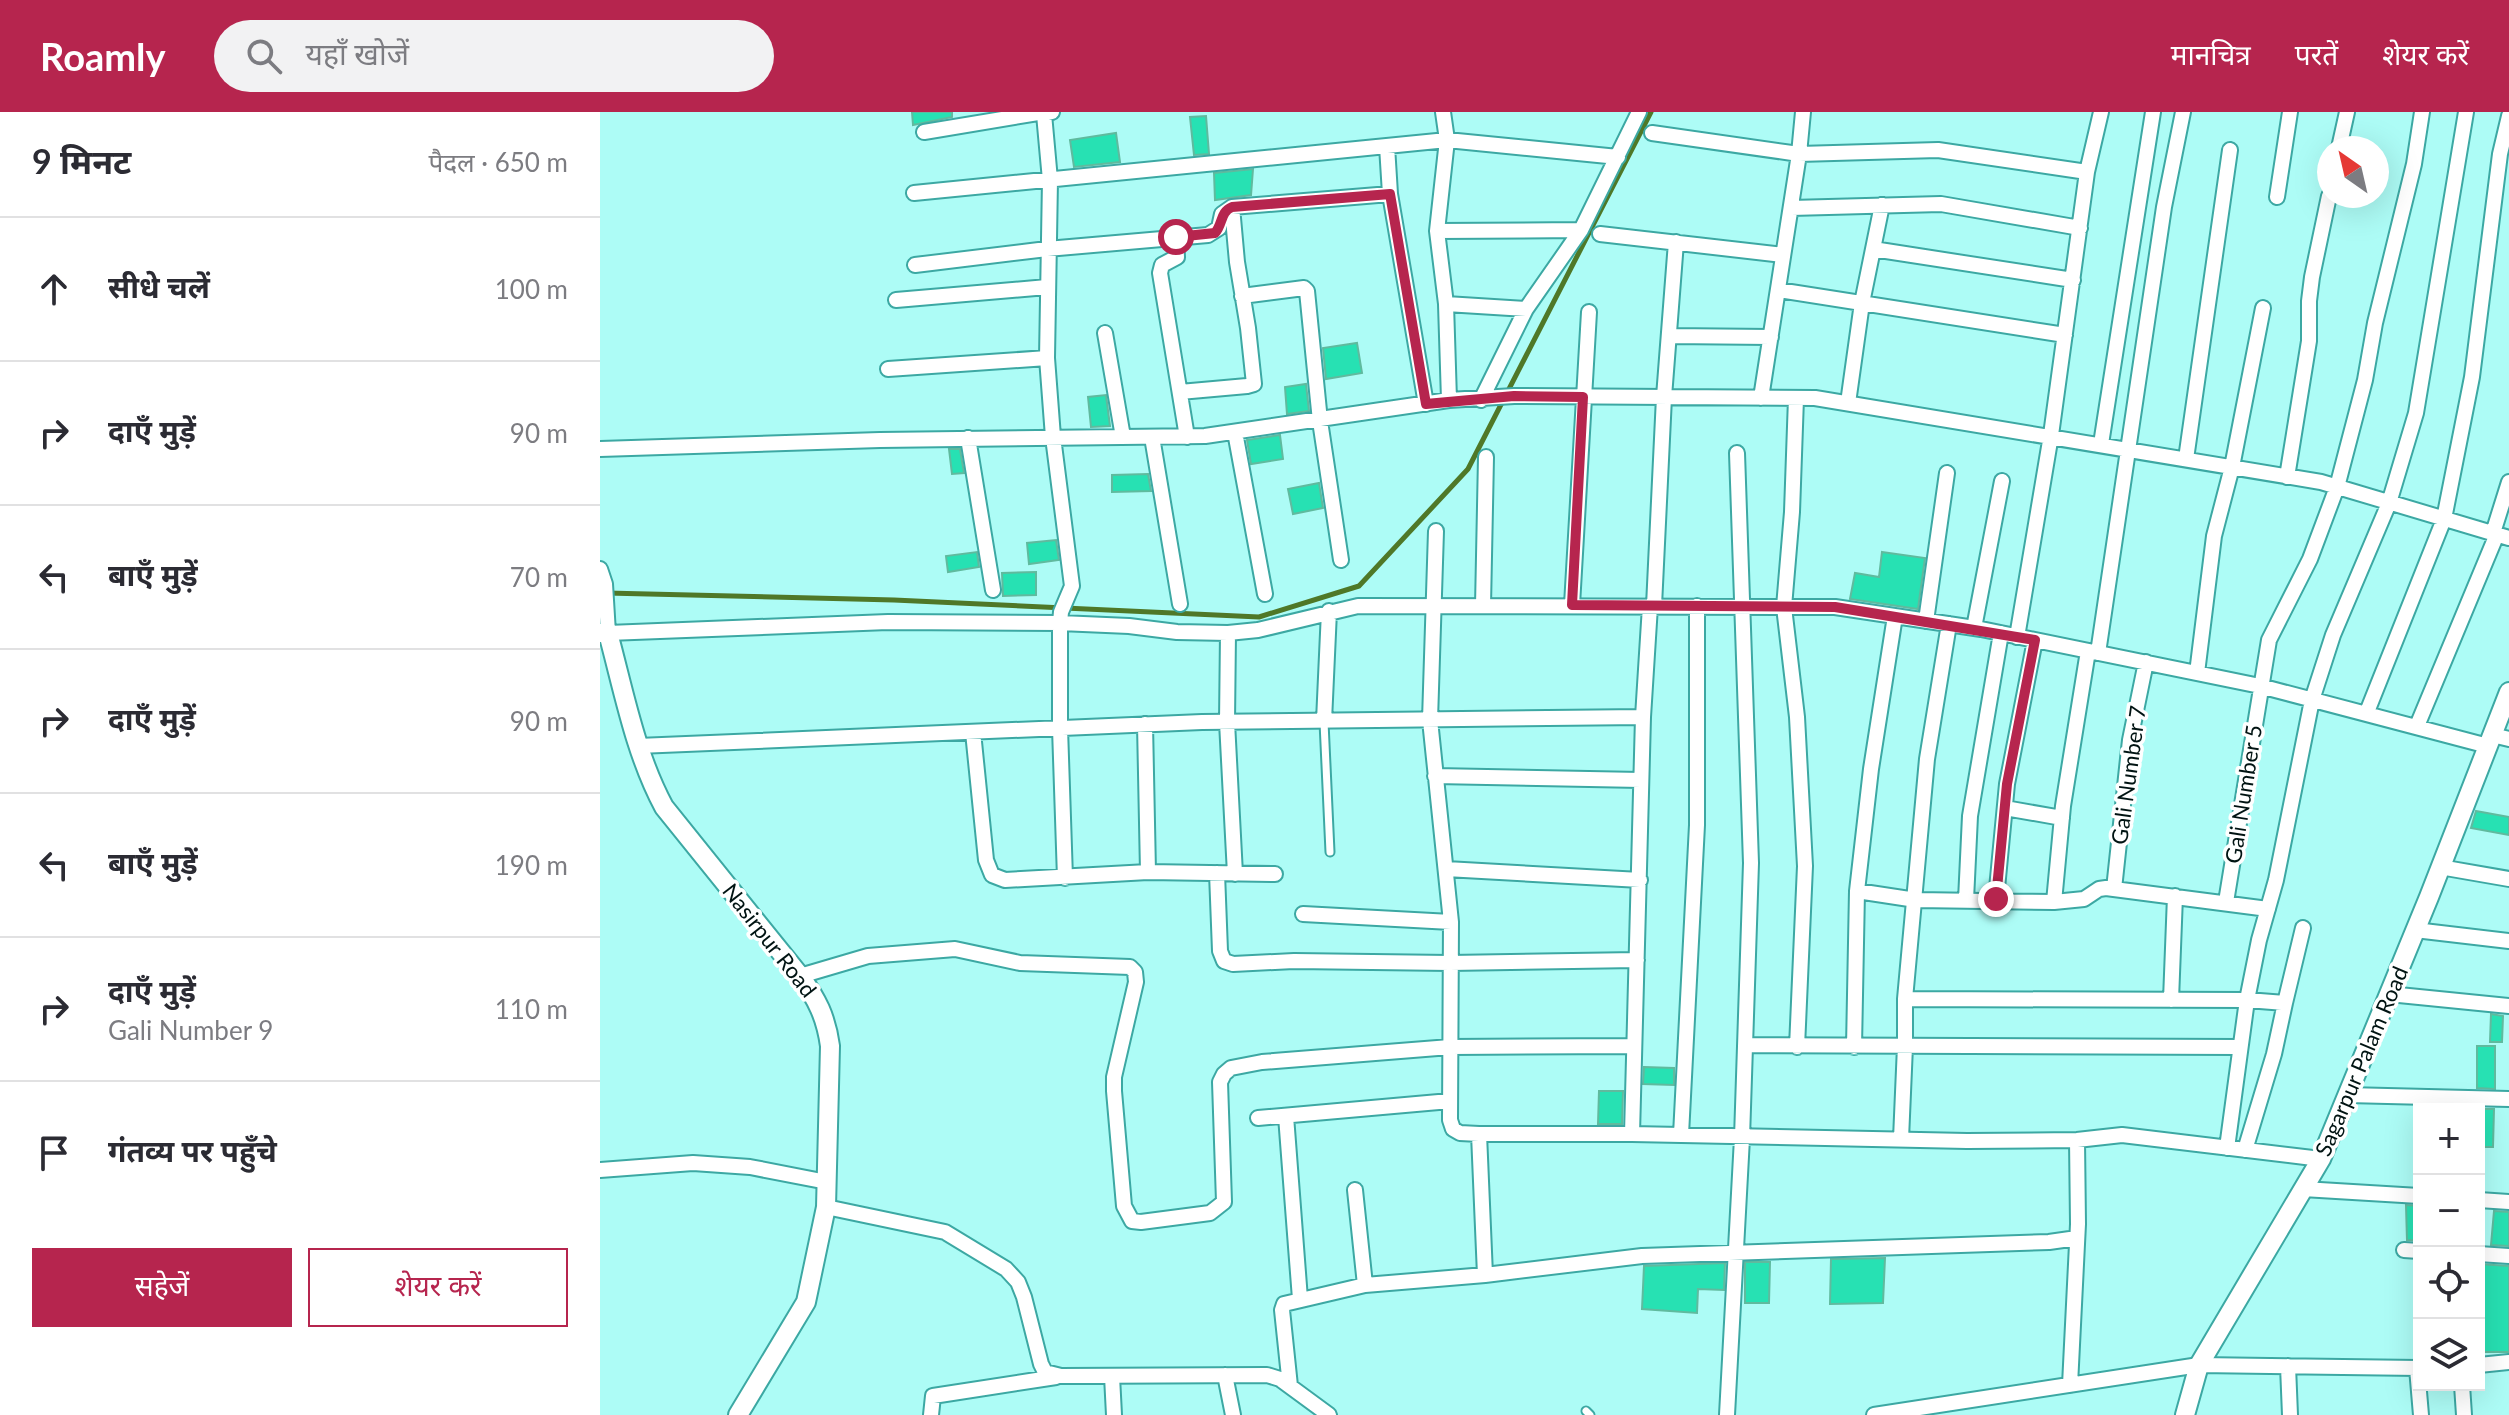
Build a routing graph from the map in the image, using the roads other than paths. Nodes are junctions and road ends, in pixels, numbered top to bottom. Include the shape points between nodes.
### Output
1 (1443, 112) edge
2 (1639, 112) edge
3 (1803, 112) edge
4 (2101, 112) edge
5 (2153, 112) edge
6 (2183, 112) edge
7 (2290, 112) edge
8 (2347, 112) edge
9 (2422, 112) edge
10 (2466, 112) edge
11 (1047, 113) edge
12 (2509, 116) edge
13 (924, 132) dead end
14 (1652, 133) dead end
15 (2342, 136) edge
16 (1447, 140) junction
17 (1387, 146) junction
18 (2230, 150) dead end
19 (1799, 154) junction
20 (1618, 157) junction
21 (2087, 172) junction
22 (1050, 180) junction
23 (914, 193) dead end
24 (1390, 194) junction
25 (2277, 197) dead end
26 (1882, 205) junction
27 (1232, 207) junction
28 (1791, 208) junction
29 (2326, 208) edge
30 (2080, 228) junction
31 (1581, 230) junction
32 (1437, 231) junction
33 (1600, 234) dead end
34 (1176, 237) junction
35 (1676, 242) junction
36 (1047, 249) junction
37 (1873, 249) junction
38 (1783, 255) junction
39 (915, 265) dead end
40 (2073, 280) junction
41 (1047, 287) junction
42 (1778, 290) junction
43 (1242, 296) junction
44 (896, 300) dead end
45 (1862, 303) junction
46 (1446, 304) junction
47 (2263, 308) dead end
48 (1526, 309) junction
49 (1589, 312) dead end
50 (1105, 333) dead end
51 (2065, 335) junction
52 (1669, 336) junction
53 (1771, 337) junction
54 (1047, 358) junction
55 (888, 369) dead end
56 (1180, 392) junction
57 (1583, 397) junction
58 (1664, 397) junction
59 (1761, 398) junction
60 (1796, 398) junction
61 (1486, 399) junction
62 (1449, 400) junction
63 (1848, 403) junction
64 (1426, 404) junction
65 (1320, 421) junction
66 (1235, 432) junction
67 (2051, 435) junction
68 (1053, 437) junction
69 (1123, 437) junction
70 (1152, 437) junction
71 (1187, 437) junction
72 (968, 438) junction
73 (2101, 444) junction
74 (600, 449) edge
75 (2130, 449) junction
76 (1737, 453) dead end
77 (1486, 457) dead end
78 (2186, 459) junction
79 (2232, 467) junction
80 (1947, 473) dead end
81 (2287, 477) junction
82 (2002, 481) dead end
83 (2509, 482) edge
84 (2337, 487) junction
85 (2389, 503) junction
86 (2444, 519) junction
87 (1436, 531) dead end
88 (2500, 535) edge
89 (1341, 560) dead end
90 (603, 577) edge
91 (993, 590) dead end
92 (1265, 594) dead end
93 (1180, 604) dead end
94 (1572, 605) junction
95 (1435, 606) junction
96 (1483, 606) junction
97 (1654, 606) junction
98 (1697, 606) junction
99 (1741, 607) junction
100 (1784, 607) junction
101 (1329, 611) junction
102 (1895, 616) junction
103 (1061, 618) junction
104 (1926, 621) junction
105 (1949, 624) junction
106 (605, 627) edge
107 (1974, 628) junction
108 (1228, 633) junction
109 (2001, 633) junction
110 (2017, 637) junction
111 (2035, 640) junction
112 (2093, 652) junction
113 (2146, 662) junction
114 (2197, 673) junction
115 (2260, 686) junction
116 (2509, 692) edge
117 (2312, 700) junction
118 (2367, 712) junction
119 (1643, 717) junction
120 (1430, 720) junction
121 (1324, 721) junction
122 (1227, 722) junction
123 (1145, 724) junction
124 (2417, 726) junction
125 (1060, 728) junction
126 (973, 732) junction
127 (2496, 740) edge
128 (638, 746) junction
129 (1435, 776) junction
130 (1641, 780) junction
131 (2005, 808) junction
132 (2062, 818) junction
133 (1330, 852) dead end
134 (2440, 867) junction
135 (1446, 869) junction
136 (1148, 872) junction
137 (1217, 873) junction
138 (1235, 874) junction
139 (1275, 874) dead end
140 (1065, 878) junction
141 (2509, 879) edge
142 (1640, 880) junction
143 (2114, 889) junction
144 (1857, 891) junction
145 (2175, 896) junction
146 (1913, 899) junction
147 (1996, 899) junction
148 (1966, 900) junction
149 (2054, 902) junction
150 (2226, 902) junction
151 (2268, 909) junction
152 (1303, 914) dead end
153 (1451, 922) junction
154 (2303, 928) dead end
155 (2415, 930) junction
156 (2509, 941) edge
157 (1637, 960) junction
158 (1450, 963) junction
159 (800, 976) junction
160 (2389, 994) junction
161 (1905, 999) junction
162 (2171, 1000) junction
163 (2247, 1000) junction
164 (2285, 1003) junction
165 (2509, 1006) edge
166 (1745, 1045) junction
167 (1634, 1046) junction
168 (1905, 1046) junction
169 (1450, 1047) junction
170 (1797, 1047) junction
171 (1854, 1047) junction
172 (2240, 1047) junction
173 (2347, 1095) junction
174 (2509, 1099) edge
175 (1450, 1101) junction
176 (1286, 1116) junction
177 (1258, 1118) dead end
178 (1479, 1134) junction
179 (1632, 1134) junction
180 (1681, 1135) junction
181 (1742, 1138) junction
182 (1901, 1139) junction
183 (2077, 1140) junction
184 (2227, 1148) junction
185 (2245, 1150) junction
186 (2321, 1159) junction
187 (600, 1170) edge
188 (827, 1182) junction
189 (2303, 1189) junction
190 (1355, 1190) dead end
191 (2413, 1196) edge
192 (2485, 1200) edge
193 (2509, 1202) edge
194 (826, 1207) junction
195 (2077, 1238) junction
196 (1736, 1252) junction
197 (2485, 1254) edge
198 (2509, 1256) edge
199 (1485, 1275) junction
200 (1365, 1285) junction
201 (1300, 1299) junction
202 (2509, 1362) edge
203 (2485, 1364) edge
204 (2199, 1365) junction
205 (2288, 1366) junction
206 (2413, 1368) edge
207 (1225, 1375) junction
208 (1061, 1376) junction
209 (1112, 1376) junction
210 (2070, 1385) junction
211 (1290, 1386) junction
212 (2419, 1391) edge
213 (2462, 1391) edge
214 (1917, 1412) edge
215 (738, 1415) edge
216 (931, 1415) edge
217 (1114, 1415) edge
218 (1233, 1415) edge
219 (1329, 1415) edge
220 (1727, 1415) edge
221 (1874, 1415) edge
222 (2185, 1415) edge
223 (2290, 1415) edge
224 (2421, 1415) edge
225 (2464, 1415) edge

1 - 16 street
2 - 20 street
3 - 19 street
4 - 21 street
5 - 73 street
6 - 75 street via 2164,207
7 - 25 street
8 - 15 street
9 - 84 street, Gali Number 5
10 - 85 street via 2416,413
11 - 13 street
11 - 22 street
12 - 86 street via 2472,377
14 - 19 street
16 - 17 street
16 - 20 street
16 - 32 street
17 - 22 street
17 - 24 street
18 - 78 street
19 - 21 street via 1938,150
19 - 28 street
20 - 31 street
21 - 30 street
22 - 23 street
22 - 36 street
24 - 27 street
24 - 64 street
26 - 28 street
26 - 30 street via 1941,204
26 - 37 street
27 - 34 street via 1222,214 1215,233
27 - 43 street
28 - 38 street
29 - 81 street via 2312,277 2309,341
30 - 40 street
31 - 32 street
31 - 48 street
32 - 46 street
33 - 35 street
34 - 36 street
34 - 56 street via 1177,257 1162,265 1160,273
35 - 38 street
35 - 52 street
36 - 39 street
36 - 41 street
37 - 40 street
37 - 45 street
38 - 42 street
40 - 51 street
41 - 44 street
41 - 54 street
42 - 45 street
42 - 53 street
43 - 56 street via 1254,384
43 - 65 street via 1307,291
45 - 51 street
45 - 63 street
46 - 48 street
46 - 62 street
47 - 79 street
48 - 61 street
49 - 57 street
50 - 69 street
51 - 67 street
52 - 53 street
52 - 58 street
53 - 59 street
54 - 55 street
54 - 68 street
56 - 71 street
57 - 58 street
57 - 61 street
57 - 94 street
58 - 59 street
58 - 97 street
59 - 60 street
60 - 63 street
60 - 100 street
61 - 62 street
62 - 64 street
63 - 67 street
64 - 65 street
65 - 66 street
65 - 89 street
66 - 71 street
66 - 92 street
67 - 73 street
67 - 110 street
68 - 69 street
68 - 72 street
68 - 103 street via 1072,580
69 - 70 street
70 - 71 street
70 - 93 street
72 - 74 street
72 - 91 street
73 - 75 street
75 - 78 street
75 - 112 street
76 - 99 street
77 - 96 street
78 - 79 street
79 - 81 street
79 - 114 street via 2214,536
80 - 104 street
81 - 84 street
82 - 107 street
83 - 88 street
84 - 85 street
84 - 115 street, Gali Number 5 via 2310,559 2269,640
85 - 86 street
85 - 117 street via 2333,635
86 - 88 street
86 - 118 street
87 - 95 street
88 - 124 street
90 - 106 street, Nasirpur Road
94 - 96 street
94 - 97 street
95 - 96 street
95 - 101 street
95 - 120 street
97 - 98 street
97 - 119 street
98 - 99 street
98 - 180 street via 1697,825
99 - 100 street
99 - 166 street via 1751,863
100 - 102 street via 1835,607
100 - 170 street via 1797,717 1805,866
101 - 108 street
101 - 121 street
102 - 104 street
102 - 144 street
103 - 106 street
103 - 108 street
103 - 125 street
104 - 105 street
105 - 107 street
105 - 146 street via 1927,759
106 - 128 street, Nasirpur Road
107 - 109 street
108 - 122 street
109 - 110 street
109 - 148 street via 1970,816
110 - 111 street
111 - 112 street
111 - 131 street
112 - 113 street
112 - 132 street
113 - 114 street
113 - 143 street, Gali Number 7 via 2130,740
114 - 115 street
115 - 117 street
115 - 150 street, Gali Number 5
116 - 127 street, Sagarpur Palam Road
117 - 118 street
117 - 151 street
118 - 124 street
119 - 120 street
119 - 130 street
120 - 121 street
120 - 129 street
121 - 122 street
121 - 133 lane
122 - 123 street
122 - 138 street
123 - 125 street
123 - 136 street
124 - 127 street
125 - 126 street
125 - 140 street
126 - 128 street
126 - 140 street via 992,875 1005,880
127 - 134 street, Sagarpur Palam Road
128 - 159 street, Nasirpur Road via 664,807
129 - 130 street
129 - 135 street
130 - 142 street
131 - 132 street
131 - 147 street
132 - 149 street
134 - 141 street
134 - 155 street, Sagarpur Palam Road
135 - 142 street
135 - 153 street
136 - 137 street
136 - 140 street
137 - 138 street
137 - 158 street via 1224,961
138 - 139 street
142 - 157 street
143 - 145 street
143 - 149 street
144 - 146 street
144 - 171 street
145 - 150 street
145 - 162 street
146 - 148 street
146 - 161 street
147 - 148 street
147 - 149 street
150 - 151 street
151 - 163 street
152 - 153 street
153 - 158 street
154 - 164 street
155 - 156 street
155 - 160 street, Sagarpur Palam Road
157 - 158 street
157 - 167 street
158 - 169 street
159 - 169 street via 868,956 955,949 1020,963 1130,967 1136,982 1114,1091 1124,1206 1132,1221 1141,1222 1210,1213 1224,1202 1220,1082 1231,1068
159 - 188 street, Nasirpur Road via 827,1022
160 - 165 street
160 - 173 street, Sagarpur Palam Road
161 - 162 street
161 - 168 street
162 - 163 street
163 - 164 street
163 - 172 street
164 - 185 street
166 - 170 street
166 - 181 street
167 - 169 street
167 - 179 street
168 - 171 street
168 - 172 street
168 - 182 street
169 - 175 street
170 - 171 street
172 - 184 street
173 - 174 street
173 - 186 street, Sagarpur Palam Road
175 - 176 street
175 - 178 street via 1453,1129
176 - 177 street
176 - 201 street
178 - 179 street
178 - 199 street
179 - 180 street
180 - 181 street
181 - 182 street
181 - 196 street
182 - 183 street
183 - 184 street via 2122,1135
183 - 195 street
184 - 185 street
185 - 186 street
186 - 189 street, Sagarpur Palam Road
187 - 188 street via 693,1163 750,1167
188 - 194 street, Nasirpur Road
189 - 191 street
189 - 204 street, Sagarpur Palam Road
190 - 200 street
192 - 193 street
194 - 208 street via 945,1232 1006,1269 1024,1297 1045,1372
194 - 215 street, Nasirpur Road via 806,1302
195 - 196 street
195 - 210 street
196 - 199 street via 1642,1256
196 - 220 street
197 - 198 street
199 - 200 street
200 - 201 street
201 - 211 street via 1284,1304 1282,1310
202 - 203 street
204 - 205 street
204 - 210 street
204 - 222 street, Sagarpur Palam Road
205 - 206 street
205 - 223 street
207 - 209 street
207 - 211 street via 1267,1375
207 - 218 street
208 - 209 street
208 - 216 street via 933,1396
209 - 217 street
210 - 214 street
211 - 219 street
212 - 224 street
213 - 225 street
214 - 221 street

